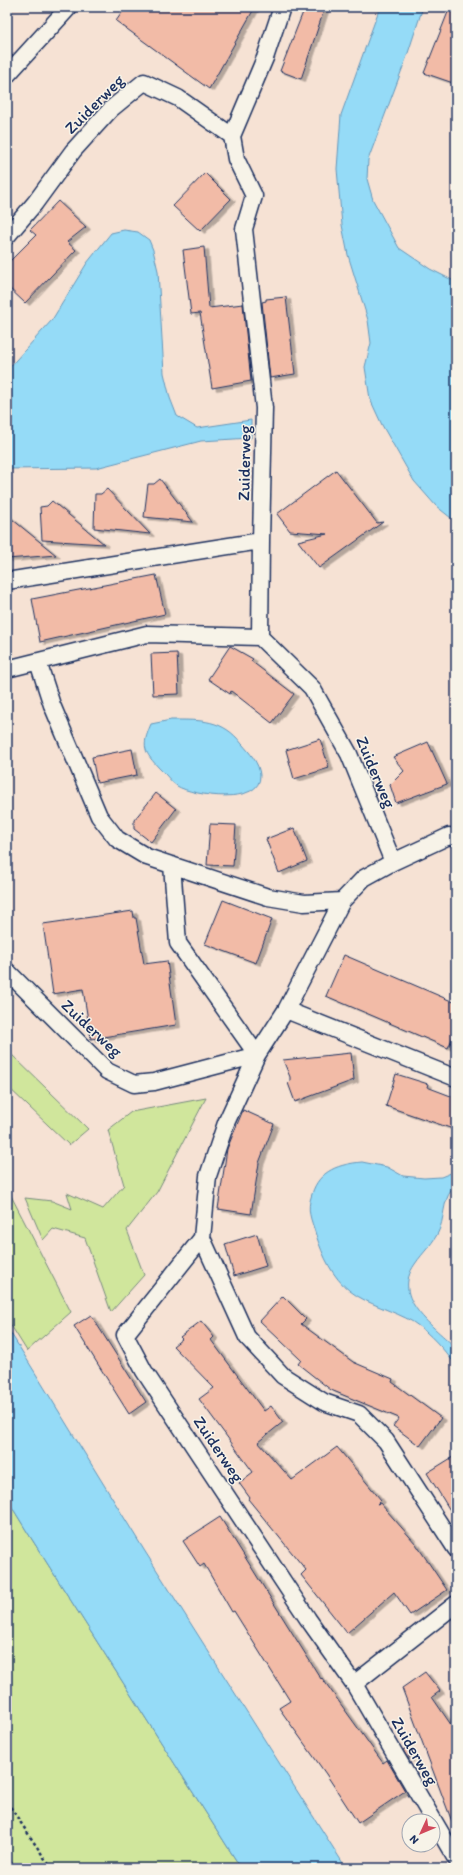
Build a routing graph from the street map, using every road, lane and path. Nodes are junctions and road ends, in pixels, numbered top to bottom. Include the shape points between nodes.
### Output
1 (68, 7) edge
2 (282, 7) edge
3 (7, 75) edge
4 (232, 136) junction
5 (7, 236) edge
6 (261, 541) junction
7 (7, 581) edge
8 (260, 637) junction
9 (38, 662) junction
10 (7, 669) edge
11 (456, 838) edge
12 (393, 862) junction
13 (172, 865) junction
14 (342, 901) junction
15 (7, 971) edge
16 (286, 1010) junction
17 (257, 1055) junction
18 (456, 1078) edge
19 (202, 1238) junction
20 (456, 1549) edge
21 (456, 1604) edge
22 (354, 1684) junction
23 (7, 1802) edge
24 (456, 1859) edge
25 (51, 1868) edge

1 - 3 lane
2 - 4 lane via 265,58
4 - 5 lane, Zuiderweg via 178,98 144,82 110,109
4 - 6 lane, Zuiderweg via 236,159 254,196 244,229 264,408
6 - 7 lane
6 - 8 lane, Zuiderweg
8 - 9 lane via 147,634
8 - 12 lane, Zuiderweg via 312,688 349,754
9 - 10 lane
9 - 13 lane via 52,705 99,816 117,839 147,857
11 - 12 lane via 449,836
12 - 14 lane via 364,878
13 - 14 lane via 268,897 304,903
13 - 17 lane via 178,943
14 - 16 lane
15 - 17 lane, Zuiderweg via 107,1071 134,1084 154,1082
16 - 17 lane
16 - 18 lane
17 - 19 lane via 226,1124 208,1176
19 - 20 lane via 247,1337 283,1376 324,1402 359,1414 386,1441
19 - 22 lane, Zuiderweg via 125,1335 144,1371
21 - 22 lane
22 - 24 lane, Zuiderweg
23 - 25 path

